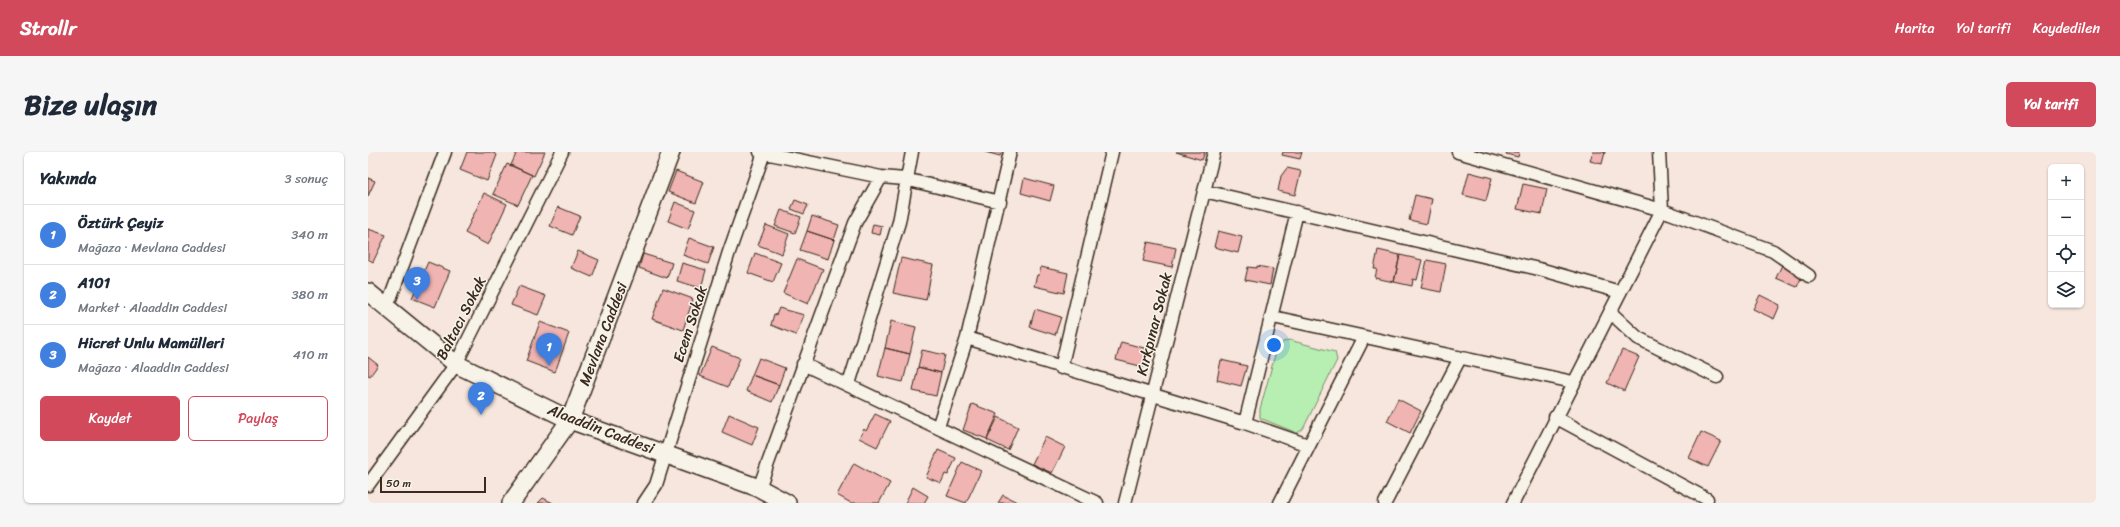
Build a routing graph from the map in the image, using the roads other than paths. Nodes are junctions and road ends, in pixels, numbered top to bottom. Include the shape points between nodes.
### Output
1 (445, 152) edge
2 (562, 152) edge
3 (671, 152) edge
4 (762, 152) edge
5 (912, 152) edge
6 (1010, 152) edge
7 (1112, 152) edge
8 (1214, 152) edge
9 (1458, 152) edge
10 (1659, 152) edge
11 (807, 156) edge
12 (882, 177) junction
13 (905, 180) junction
14 (1204, 191) junction
15 (1000, 202) junction
16 (1662, 210) junction
17 (1297, 212) junction
18 (1809, 276) dead end
19 (368, 292) edge
20 (1620, 292) junction
21 (388, 307) junction
22 (1610, 312) junction
23 (1273, 317) junction
24 (1364, 337) junction
25 (967, 338) junction
26 (1460, 358) junction
27 (456, 364) junction
28 (803, 364) junction
29 (1062, 368) junction
30 (1717, 377) dead end
31 (1573, 382) junction
32 (849, 384) junction
33 (1152, 396) junction
34 (1555, 417) junction
35 (570, 420) junction
36 (1245, 423) junction
37 (938, 427) junction
38 (1308, 445) junction
39 (665, 453) junction
40 (368, 486) edge
41 (759, 488) junction
42 (1707, 499) dead end
43 (511, 503) edge
44 (644, 503) edge
45 (787, 503) edge
46 (1097, 503) edge
47 (1125, 503) edge
48 (1280, 503) edge
49 (1385, 503) edge
50 (1513, 503) edge

1 - 21 street
2 - 27 street, Baltacı Sokak
3 - 35 street, Mevlana Caddesi
4 - 11 street
4 - 39 street, Ecem Sokak
5 - 13 street
6 - 15 street
7 - 29 street
8 - 14 street, Kırkpınar Sokak
9 - 16 street
10 - 16 street
11 - 12 street
12 - 13 street
12 - 28 street via 856,223
13 - 15 street
13 - 32 street via 899,222
14 - 17 street
14 - 33 street, Kırkpınar Sokak
15 - 25 street
16 - 18 street via 1773,251
16 - 20 street
17 - 20 street via 1543,270
17 - 23 street
19 - 21 street, Alaaddin Caddesi
20 - 22 street
21 - 27 street, Alaaddin Caddesi
22 - 30 street via 1638,338
22 - 31 street
23 - 24 street
23 - 36 street
24 - 26 street
24 - 38 street
25 - 29 street
25 - 37 street
26 - 31 street
26 - 49 street
27 - 35 street, Alaaddin Caddesi
27 - 40 street, Baltacı Sokak
28 - 32 street
28 - 41 street
29 - 33 street
31 - 34 street
32 - 37 street
33 - 36 street
33 - 47 street, Kırkpınar Sokak
34 - 42 street
34 - 50 street
35 - 39 street, Alaaddin Caddesi
35 - 43 street, Mevlana Caddesi
36 - 38 street
37 - 46 street
38 - 48 street
39 - 41 street, Alaaddin Caddesi
39 - 44 street, Ecem Sokak via 656,485
41 - 45 street, Alaaddin Caddesi

